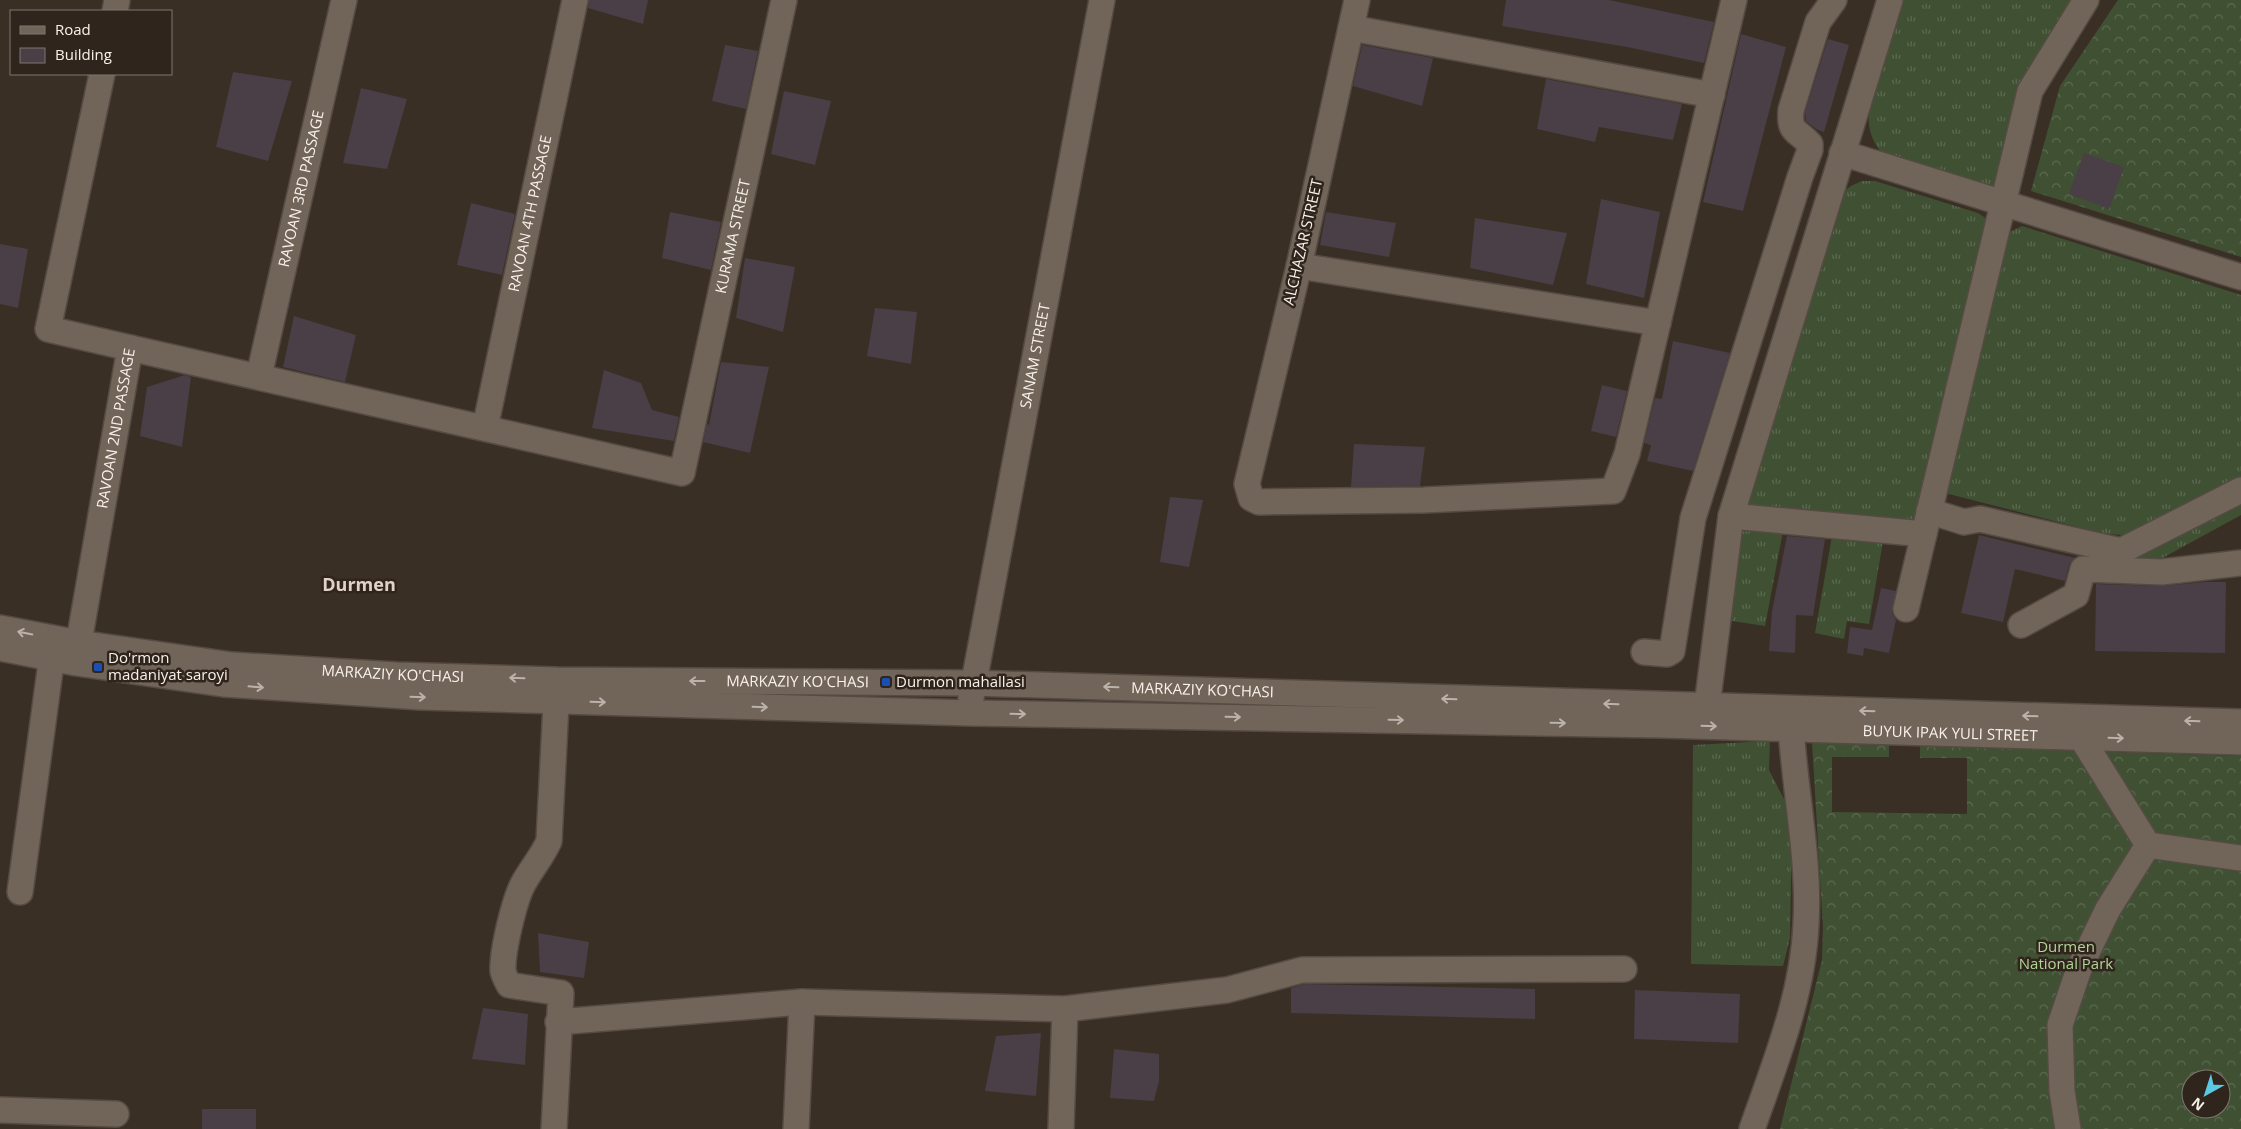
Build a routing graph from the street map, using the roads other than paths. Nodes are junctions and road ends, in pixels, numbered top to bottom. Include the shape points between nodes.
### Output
1 (344, 0) edge
2 (575, 0) edge
3 (784, 0) edge
4 (1102, 0) edge
5 (1357, 0) edge
6 (1734, 0) edge
7 (1834, 0) edge
8 (1890, 0) edge
9 (2086, 0) edge
10 (1351, 28) junction
11 (102, 75) edge
12 (1712, 95) junction
13 (1842, 153) junction
14 (2003, 203) junction
15 (1298, 266) junction
16 (2241, 277) edge
17 (1658, 323) junction
18 (130, 348) junction
19 (259, 376) junction
20 (485, 428) junction
21 (2241, 490) edge
22 (1731, 516) junction
23 (1927, 522) junction
24 (2241, 562) edge
25 (1906, 609) dead end
26 (2021, 625) dead end
27 (0, 628) edge
28 (0, 648) edge
29 (65, 651) junction
30 (1644, 652) dead end
31 (972, 683) junction
32 (556, 690) junction
33 (1196, 690) junction
34 (1707, 706) junction
35 (970, 713) junction
36 (1660, 715) junction
37 (1194, 716) junction
38 (1791, 719) junction
39 (2241, 722) edge
40 (2081, 727) junction
41 (2241, 742) edge
42 (2148, 844) junction
43 (2241, 858) edge
44 (20, 892) dead end
45 (1624, 969) dead end
46 (802, 1002) junction
47 (1065, 1009) junction
48 (558, 1022) junction
49 (0, 1110) edge
50 (116, 1114) dead end
51 (554, 1129) edge
52 (796, 1129) edge
53 (1061, 1129) edge
54 (1752, 1129) edge
55 (2068, 1129) edge

1 - 19 street, RAVOAN 3RD PASSAGE
2 - 20 street, RAVOAN 4TH PASSAGE
3 - 20 street, KURAMA STREET via 682,473
4 - 31 street, SANAM STREET
5 - 10 street, ALCHAZAR STREET
6 - 12 street
7 - 30 street via 1818,22 1791,110 1793,130 1810,144 1810,150 1693,518 1672,651 1667,654
8 - 13 street
9 - 14 street via 2030,91
10 - 12 street
10 - 15 street, ALCHAZAR STREET
11 - 18 street, RAVOAN 2ND PASSAGE via 48,329
12 - 17 street
13 - 14 street
13 - 22 street
14 - 16 street
14 - 23 street
15 - 17 street
15 - 17 street, ALCHAZAR STREET via 1247,484 1251,498 1259,502 1424,500 1613,491 1627,454
18 - 19 street
18 - 29 street, RAVOAN 2ND PASSAGE
19 - 20 street
21 - 23 street via 2121,551 1980,519
22 - 23 street
22 - 34 street
23 - 25 street
24 - 26 street via 2162,572 2083,569 2076,595
29 -> 27 street, MARKAZIY KO'CHASI
28 - 29 street, MARKAZIY KO'CHASI
29 - 32 street, MARKAZIY KO'CHASI
29 - 44 street, RAVOAN 2ND PASSAGE
31 -> 32 street, MARKAZIY KO'CHASI
33 -> 31 street, MARKAZIY KO'CHASI
31 - 35 street, SANAM STREET
32 -> 35 street, MARKAZIY KO'CHASI
32 - 48 street via 549,841 516,899 503,973 509,985 561,994
36 -> 33 street, MARKAZIY KO'CHASI
33 - 37 street
34 - 36 street, BUYUK IPAK YULI STREET
34 - 38 street, BUYUK IPAK YULI STREET
35 -> 37 street, MARKAZIY KO'CHASI
37 -> 36 street, MARKAZIY KO'CHASI
36 -> 38 street, BUYUK IPAK YULI STREET
38 - 40 street, BUYUK IPAK YULI STREET
38 - 54 street via 1807,893 1804,954 1796,996
39 -> 40 street, BUYUK IPAK YULI STREET
40 -> 41 street, BUYUK IPAK YULI STREET
40 - 42 street
42 - 43 street
42 - 55 street via 2108,909 2079,968 2060,1025 2062,1091
45 - 47 street via 1302,970 1227,990
46 - 47 street
46 - 48 street
46 - 52 street
47 - 53 street
48 - 51 street
49 - 50 street

